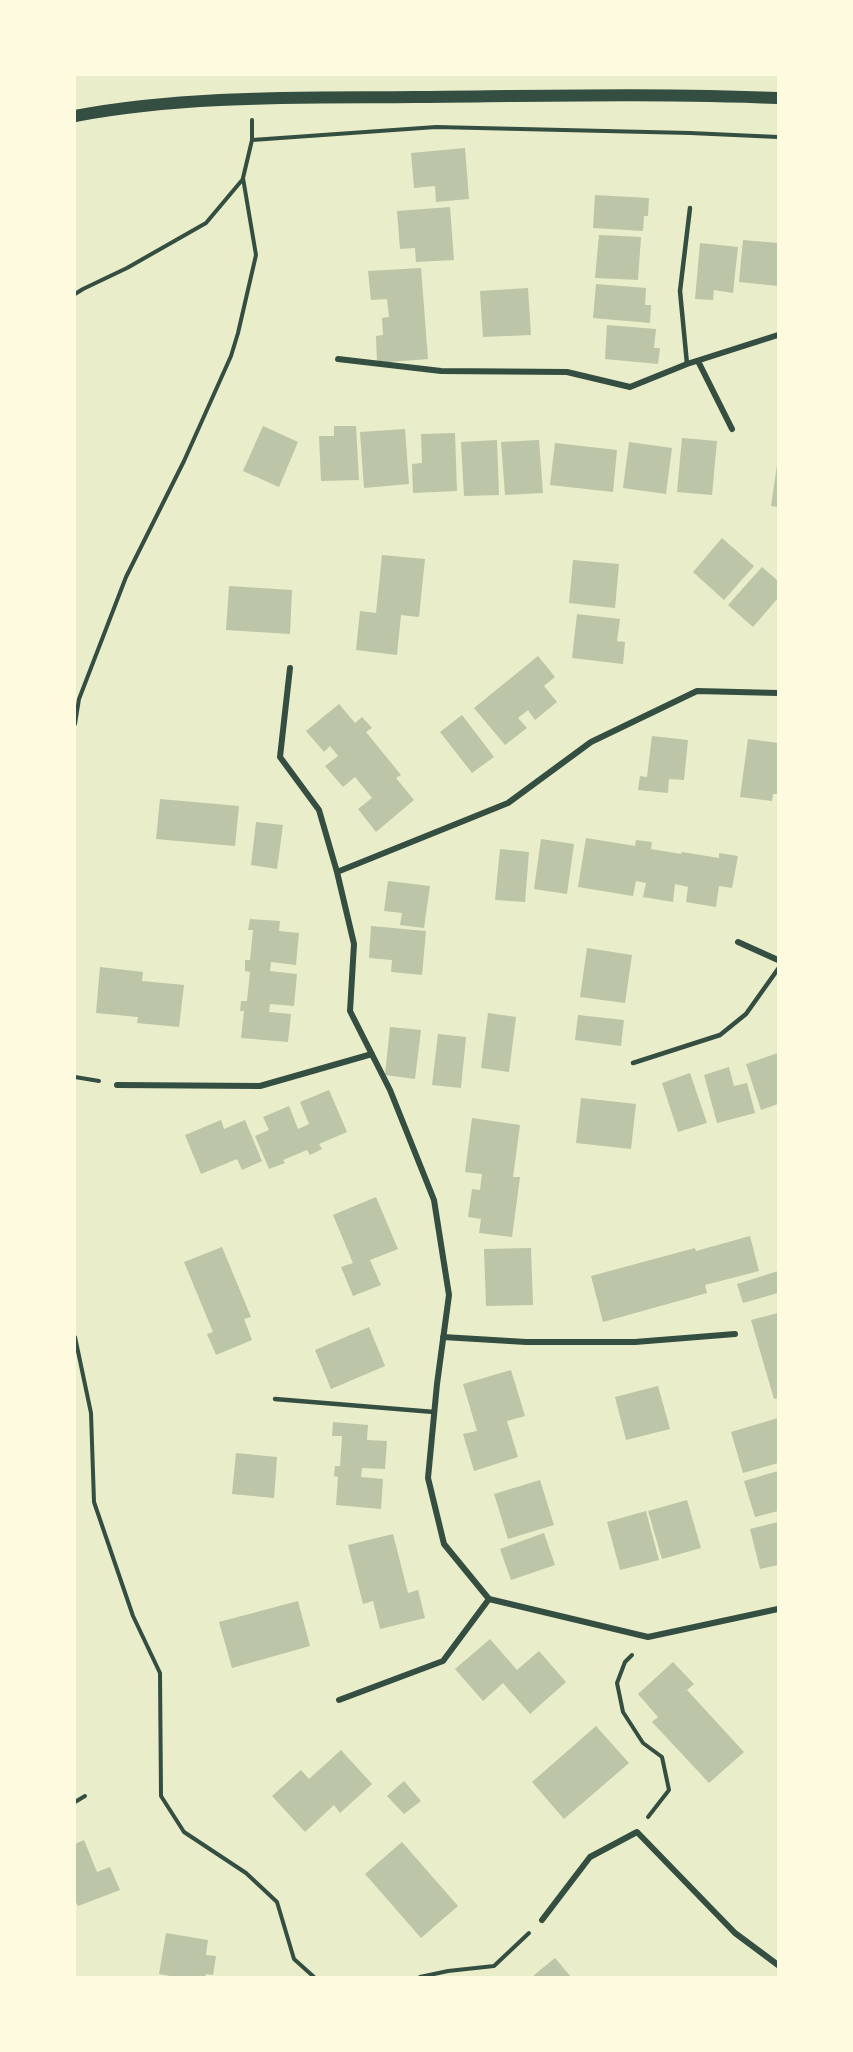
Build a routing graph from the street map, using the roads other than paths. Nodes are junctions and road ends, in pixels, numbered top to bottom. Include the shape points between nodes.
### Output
1 (778, 98) edge
2 (75, 116) edge
3 (690, 208) dead end
4 (778, 335) edge
5 (338, 359) dead end
6 (698, 361) junction
7 (687, 364) junction
8 (732, 429) dead end
9 (290, 668) dead end
10 (778, 693) edge
11 (337, 872) junction
12 (738, 942) dead end
13 (778, 960) edge
14 (778, 969) edge
15 (372, 1054) junction
16 (633, 1063) dead end
17 (117, 1084) dead end
18 (735, 1334) dead end
19 (443, 1338) junction
20 (275, 1400) dead end
21 (434, 1412) junction
22 (489, 1599) junction
23 (778, 1609) edge
24 (339, 1700) dead end
25 (542, 1920) road end
26 (778, 1965) edge

1 - 2 main road via 611,95 251,99 113,109
3 - 7 lane via 680,291
4 - 6 street
5 - 7 street via 441,371 567,372 630,387
6 - 7 street
6 - 8 street
9 - 11 street via 280,757 319,810
10 - 11 street via 697,691 591,742 508,803
11 - 15 street via 354,944 350,1011
12 - 13 street
14 - 16 lane via 746,1014 720,1035
15 - 17 street via 261,1086
15 - 19 street via 435,1200 449,1295
18 - 19 street via 624,1342
19 - 21 street
20 - 21 lane
21 - 22 street via 428,1478 444,1545
22 - 23 street via 648,1637
22 - 24 street via 443,1661
25 - 26 street via 590,1857 637,1832 735,1933

